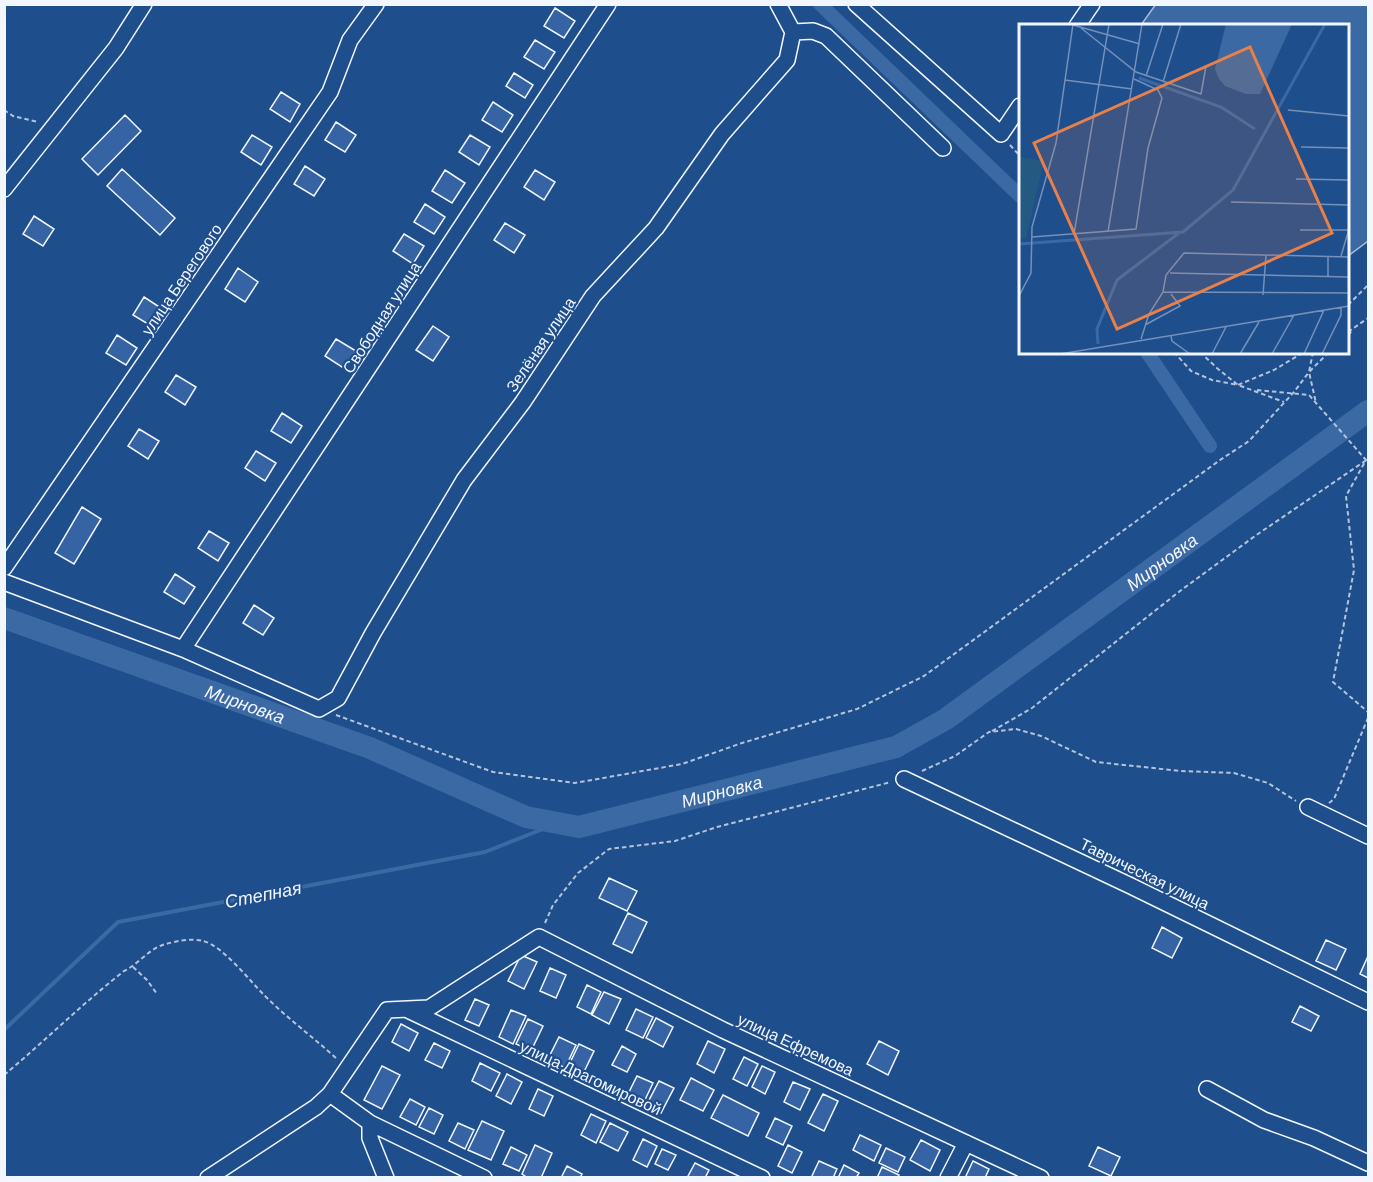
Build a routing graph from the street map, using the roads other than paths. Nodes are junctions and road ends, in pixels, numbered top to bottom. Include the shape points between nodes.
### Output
1 (144, 4) edge
2 (376, 4) edge
3 (608, 4) edge
4 (856, 4) edge
5 (1092, 4) edge
6 (780, 7) edge
7 (1078, 24) edge
8 (793, 32) junction
9 (1019, 107) edge
10 (943, 148) dead end
11 (4, 189) edge
12 (4, 568) edge
13 (4, 582) edge
14 (183, 649) junction
15 (904, 778) dead end
16 (1308, 807) dead end
17 (1368, 836) edge
18 (1368, 1002) edge
19 (405, 1009) junction
20 (1207, 1089) dead end
21 (330, 1094) junction
22 (370, 1123) junction
23 (966, 1143) junction
24 (1368, 1163) edge
25 (208, 1178) edge
26 (386, 1178) edge
27 (484, 1178) edge
28 (762, 1178) edge
29 (948, 1178) edge
30 (1041, 1178) edge

1 - 11 street via 116,48
2 - 12 street, улица Берегового via 350,40 330,92
3 - 14 street, Свободная улица
4 - 9 street via 1001,134
5 - 7 street
6 - 8 street
8 - 10 street via 813,31 826,36
8 - 14 street, Зелёная улица via 787,60 722,134 656,228 593,296 523,402 464,480 338,698 319,709
13 - 14 street
15 - 18 street, Таврическая улица
16 - 17 street
19 - 21 street via 387,1010
19 - 23 street, улица Ефремова via 429,1008 539,937 723,1030
19 - 28 street, улица Драгомировой
20 - 24 street via 1264,1120
21 - 22 street
21 - 25 street
22 - 26 street via 370,1138
22 - 27 street
23 - 29 street
23 - 30 street, улица Ефремова

